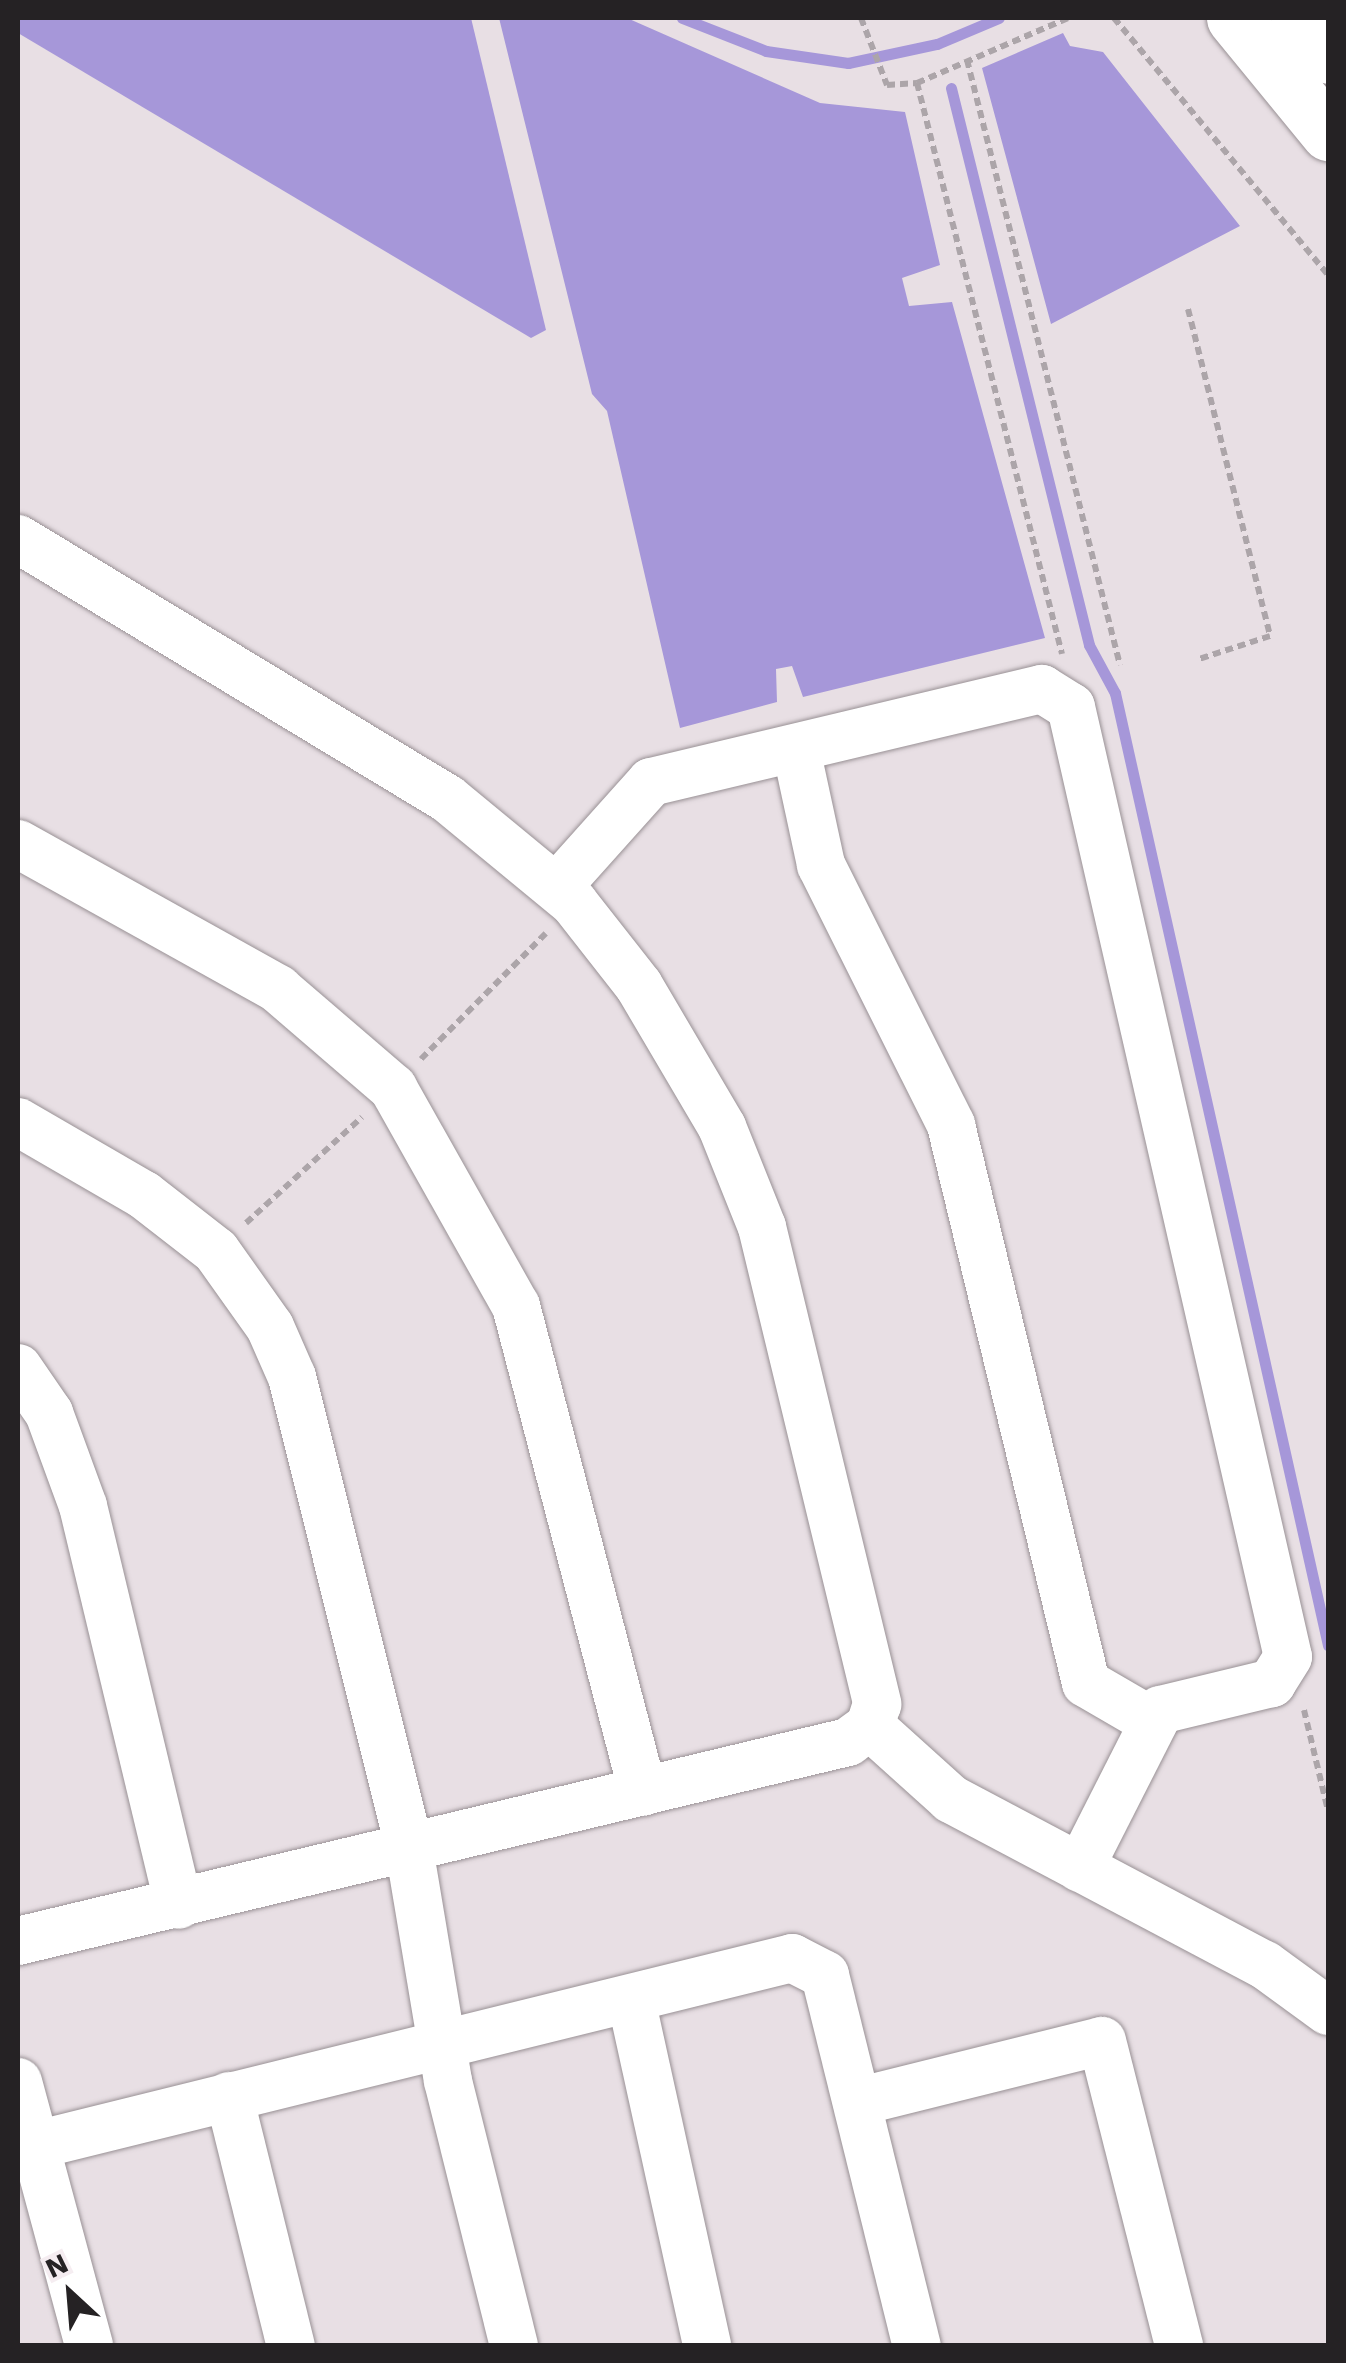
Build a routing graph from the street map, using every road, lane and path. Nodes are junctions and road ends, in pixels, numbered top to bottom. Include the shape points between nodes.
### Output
1 (861, 18) edge
2 (1068, 18) edge
3 (1114, 18) edge
4 (1234, 18) edge
5 (1298, 18) edge
6 (1328, 56) edge
7 (967, 60) junction
8 (917, 83) junction
9 (1328, 133) edge
10 (1328, 275) edge
11 (1188, 309) dead end
12 (21, 549) edge
13 (1199, 659) dead end
14 (1067, 665) dead end
15 (1120, 666) dead end
16 (796, 749) junction
17 (18, 844) edge
18 (556, 887) junction
19 (18, 1122) edge
20 (18, 1368) edge
21 (1284, 1672) junction
22 (1153, 1722) junction
23 (870, 1726) junction
24 (643, 1792) junction
25 (1328, 1811) edge
26 (409, 1848) junction
27 (1080, 1868) junction
28 (179, 1905) junction
29 (18, 1941) edge
30 (630, 1999) junction
31 (1328, 2011) edge
32 (441, 2044) junction
33 (18, 2082) edge
34 (229, 2096) junction
35 (857, 2102) junction
36 (40, 2144) junction
37 (90, 2346) edge
38 (291, 2346) edge
39 (514, 2346) edge
40 (707, 2346) edge
41 (917, 2346) edge
42 (1179, 2346) edge

1 - 8 path via 885,80
2 - 7 path
3 - 10 path
4 - 9 highway
5 - 6 highway
7 - 8 path
7 - 15 path
8 - 14 path
11 - 13 path via 1270,636
12 - 18 street via 448,799
16 - 18 street via 652,782
16 - 21 street via 1042,689 1071,707 1288,1657
16 - 22 street via 821,865 952,1125 1086,1684
17 - 24 street via 278,989 392,1088 516,1306
18 - 23 street via 686,1057 762,1227 877,1704
19 - 26 street via 144,1195 216,1251 270,1326 317,1461
20 - 28 street via 49,1413 83,1506
21 - 22 street via 1160,1710
21 - 25 path via 1302,1703
22 - 27 street
23 - 24 street via 848,1742
23 - 27 street via 951,1799
24 - 26 street
26 - 28 street
26 - 32 street
27 - 31 street via 1265,1964
28 - 29 street
30 - 32 street
30 - 35 street via 792,1958 826,1976
30 - 40 street
32 - 34 street
32 - 39 street
33 - 36 street
34 - 36 street
34 - 38 street
35 - 41 street
35 - 42 street via 1102,2042
36 - 37 street

